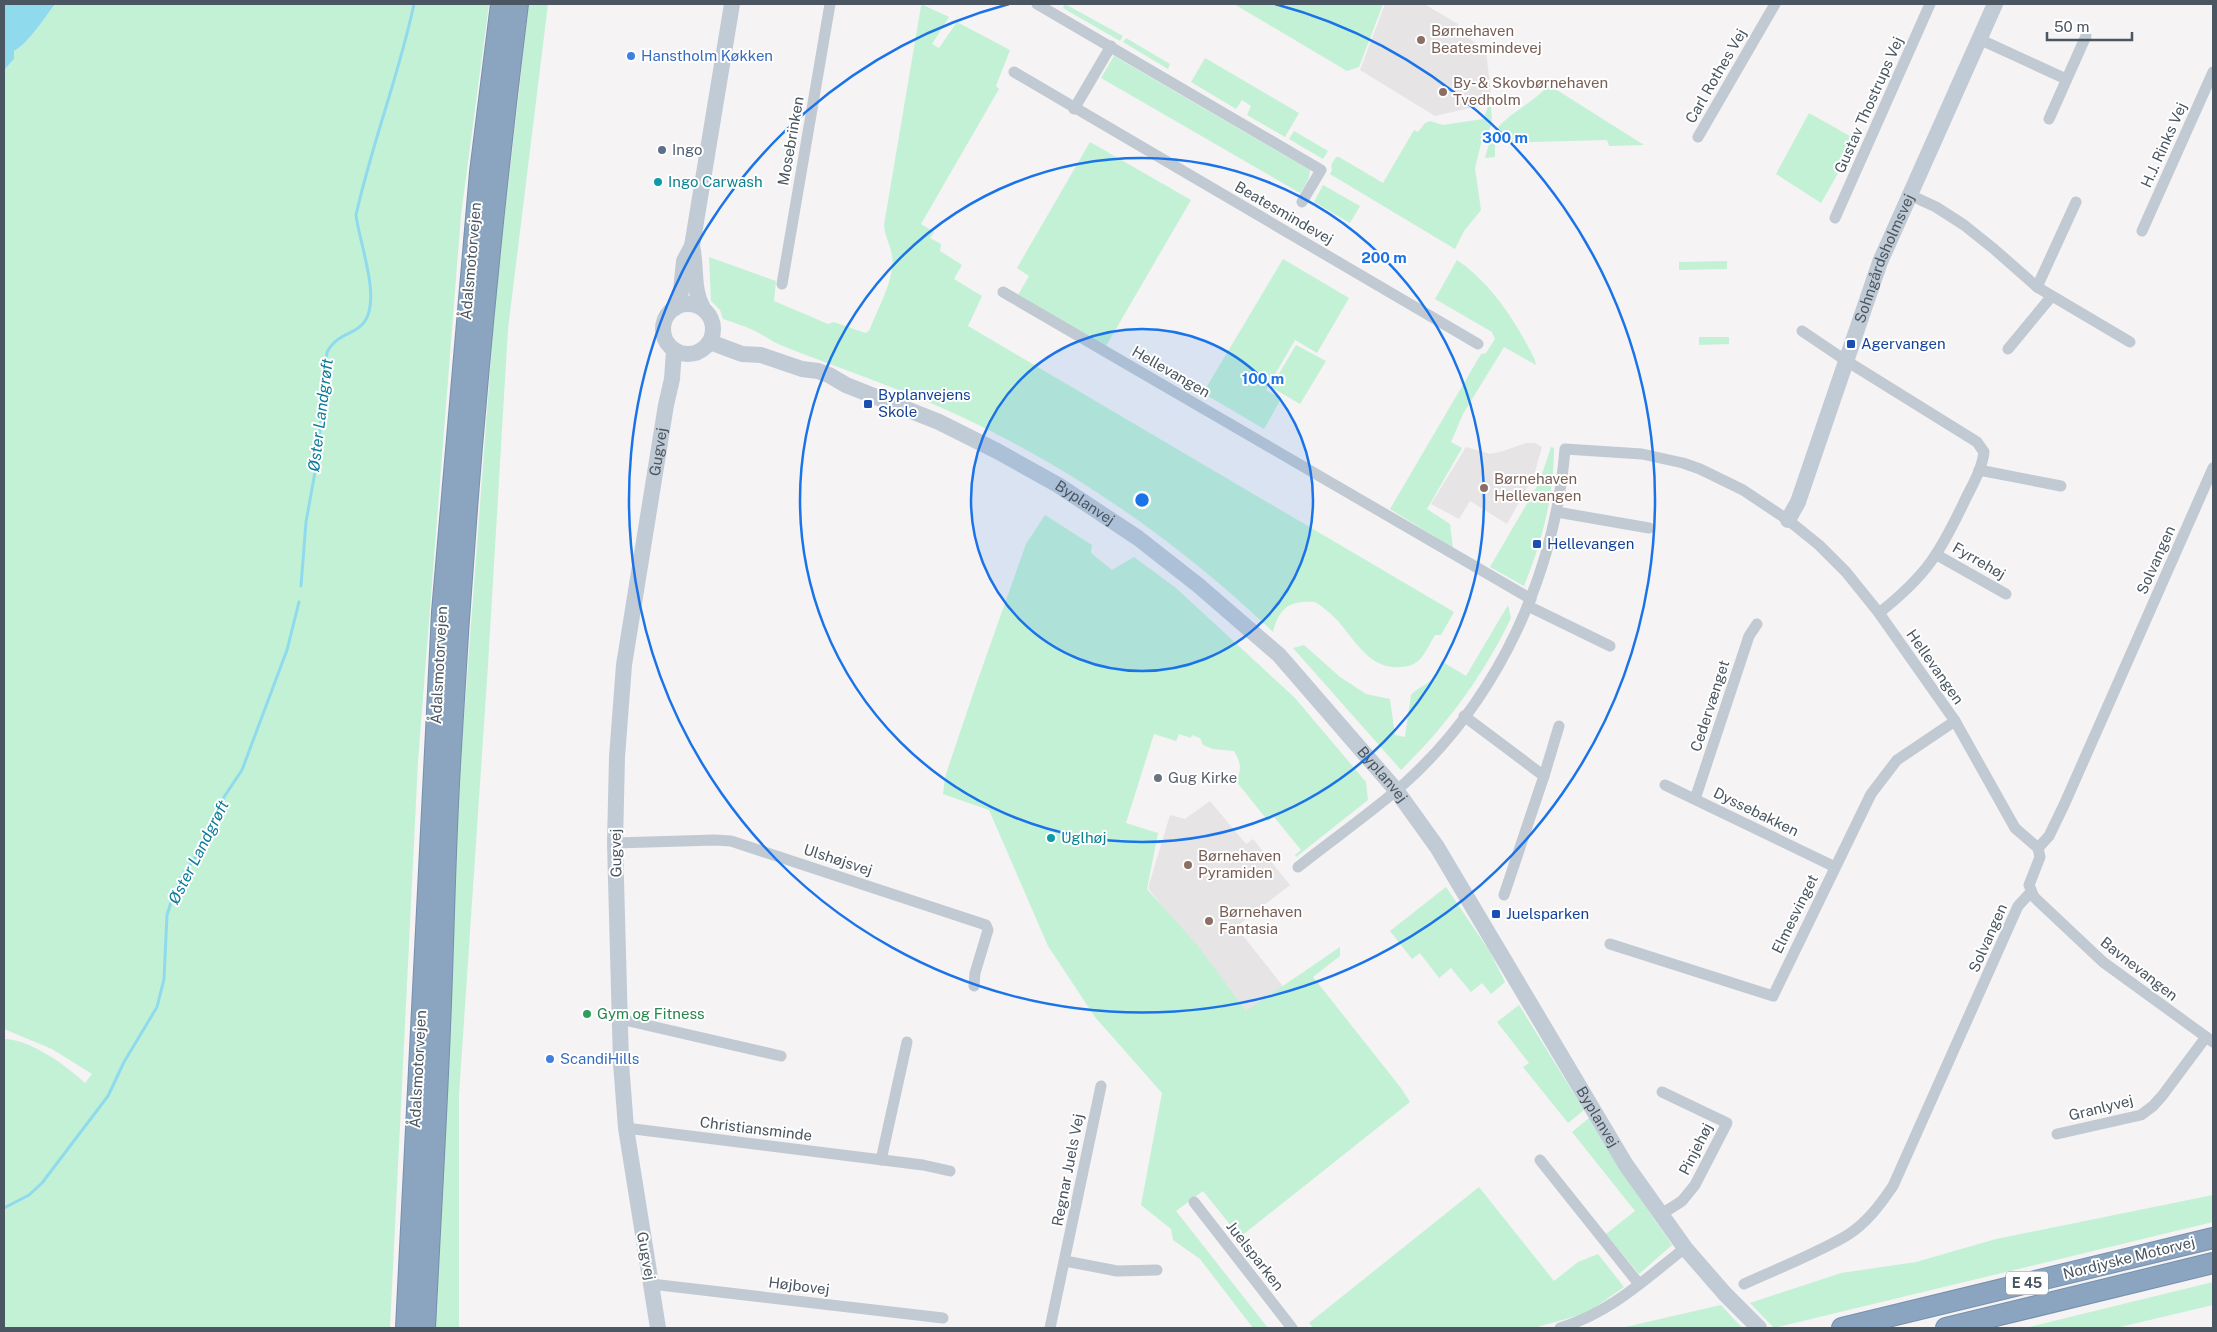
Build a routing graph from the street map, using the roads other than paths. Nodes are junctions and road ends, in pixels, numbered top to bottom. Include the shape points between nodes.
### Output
1 (501, 4) edge
2 (518, 4) edge
3 (732, 4) edge
4 (830, 4) edge
5 (1037, 4) edge
6 (1775, 4) edge
7 (1930, 4) edge
8 (1995, 4) edge
9 (2086, 36) dead end
10 (1979, 39) junction
11 (1111, 46) junction
12 (1014, 72) dead end
13 (2213, 72) edge
14 (2066, 79) junction
15 (1074, 109) junction
16 (2049, 118) dead end
17 (1698, 137) dead end
18 (1910, 196) junction
19 (1302, 202) dead end
20 (2076, 202) dead end
21 (1835, 218) dead end
22 (2142, 231) dead end
23 (692, 246) junction
24 (782, 284) dead end
25 (2036, 288) junction
26 (1003, 292) dead end
27 (2051, 297) junction
28 (675, 308) junction
29 (702, 308) junction
30 (1802, 331) dead end
31 (712, 337) junction
32 (2130, 342) dead end
33 (1478, 344) dead end
34 (2008, 349) dead end
35 (682, 352) junction
36 (1845, 360) junction
37 (2213, 468) edge
38 (1979, 470) junction
39 (2061, 486) dead end
40 (1558, 512) junction
41 (1788, 520) junction
42 (1649, 528) dead end
43 (1937, 555) junction
44 (2006, 594) dead end
45 (1529, 603) junction
46 (1879, 613) junction
47 (1757, 624) dead end
48 (1610, 646) dead end
49 (1464, 716) junction
50 (1955, 720) junction
51 (1559, 726) dead end
52 (1544, 776) junction
53 (1665, 785) dead end
54 (1396, 790) junction
55 (1695, 799) junction
56 (615, 843) junction
57 (2038, 848) junction
58 (1298, 867) dead end
59 (1835, 867) junction
60 (2031, 892) junction
61 (1504, 895) dead end
62 (1610, 944) dead end
63 (974, 986) dead end
64 (620, 1020) junction
65 (2210, 1040) edge
66 (907, 1042) dead end
67 (782, 1056) dead end
68 (1101, 1086) dead end
69 (1662, 1092) dead end
70 (626, 1128) junction
71 (2057, 1134) dead end
72 (881, 1160) junction
73 (1540, 1160) dead end
74 (950, 1171) dead end
75 (1194, 1202) dead end
76 (1660, 1214) junction
77 (2213, 1238) edge
78 (1685, 1248) junction
79 (1065, 1261) junction
80 (2213, 1264) edge
81 (1157, 1270) dead end
82 (651, 1284) junction
83 (1638, 1284) junction
84 (1744, 1284) dead end
85 (943, 1318) dead end
86 (406, 1328) edge
87 (425, 1328) edge
88 (658, 1328) edge
89 (1050, 1328) edge
90 (1292, 1328) edge
91 (1560, 1328) edge
92 (1759, 1328) edge
93 (1842, 1328) edge
94 (1946, 1328) edge

1 - 86 highway, Ådalsmotorvejen via 480,172 442,612
2 - 87 highway, Ådalsmotorvejen via 482,330 463,565 450,751
3 - 23 street
4 - 24 street, Mosebrinken
5 - 11 street, Beatesmindevej
6 - 17 street, Carl Rothes Vej
7 - 21 street, Gustav Thostrups Vej
8 - 10 street, Sohngårdsholmsvej
9 - 14 street
10 - 14 street
10 - 18 street, Sohngårdsholmsvej
11 - 15 street
11 - 19 street, Beatesmindevej via 1321,170
12 - 15 street, Beatesmindevej
13 - 22 street, H.J. Rinks Vej
14 - 16 street
15 - 33 street, Beatesmindevej
18 - 25 street via 1964,225
18 - 36 street, Sohngårdsholmsvej via 1880,262
20 - 25 street
23 - 28 street via 684,261 680,300
23 - 29 street via 696,263 696,292
25 - 27 street
26 - 45 street, Hellevangen
27 - 32 street
27 - 34 street
28 - 29 street via 688,304
28 - 35 street via 665,318 663,332 665,339
29 - 31 street via 712,319
30 - 36 street
31 - 35 street via 702,350
31 - 54 street, Byplanvej via 747,344 761,355 829,374 846,385 939,422 1058,485 1138,538 1279,655
35 - 56 street, Gugvej via 664,414 624,664
36 - 38 street via 1977,442 1984,452
36 - 41 street, Sohngårdsholmsvej via 1798,502
37 - 57 street, Solvangen via 2064,805 2049,836
38 - 39 street
38 - 43 street
40 - 41 street, Hellevangen via 1565,449 1642,454 1683,463 1743,490
40 - 42 street
40 - 45 street, Hellevangen
41 - 46 street, Hellevangen via 1846,572
43 - 44 street, Fyrrehøj
43 - 46 street via 1915,583
45 - 48 street, Hellevangen
45 - 49 street, Hellevangen via 1502,660
46 - 50 street, Hellevangen
47 - 55 street, Cedervænget via 1749,636
49 - 52 street
49 - 54 street, Hellevangen
50 - 57 street, Hellevangen via 2015,828
50 - 59 street, Elmesvinget via 1904,755 1883,776
51 - 52 street
52 - 61 street
53 - 55 street, Dyssebakken
54 - 58 street, Hellevangen
54 - 76 street, Byplanvej via 1437,847 1626,1165
55 - 59 street, Dyssebakken
56 - 63 street, Ulshøjsvej via 731,841 986,925 988,930
56 - 64 street, Gugvej
57 - 60 street, Solvangen via 2040,856 2028,885
59 - 62 street, Elmesvinget via 1773,996
60 - 65 street, Bavnevangen via 2103,962
60 - 84 street, Solvangen via 2018,906 1894,1186 1868,1219 1847,1236
64 - 67 street
64 - 70 street, Gugvej
65 - 71 street, Granlyvej via 2154,1106 2141,1115
66 - 72 street
68 - 79 street, Regnar Juels Vej
69 - 76 street, Pinjehøj via 1727,1124 1695,1185 1682,1201
70 - 72 street, Christiansminde
70 - 82 street, Gugvej
72 - 74 street, Christiansminde
73 - 83 street
75 - 90 street, Juelsparken
76 - 78 street, Byplanvej
77 - 93 highway, Nordjyske Motorvej / E 45
78 - 83 street
78 - 92 street, Byplanvej
79 - 81 street via 1117,1271
79 - 89 street, Regnar Juels Vej
80 - 94 highway, Nordjyske Motorvej / E 45
82 - 85 street, Højbovej
82 - 88 street, Gugvej
83 - 91 street via 1603,1311

